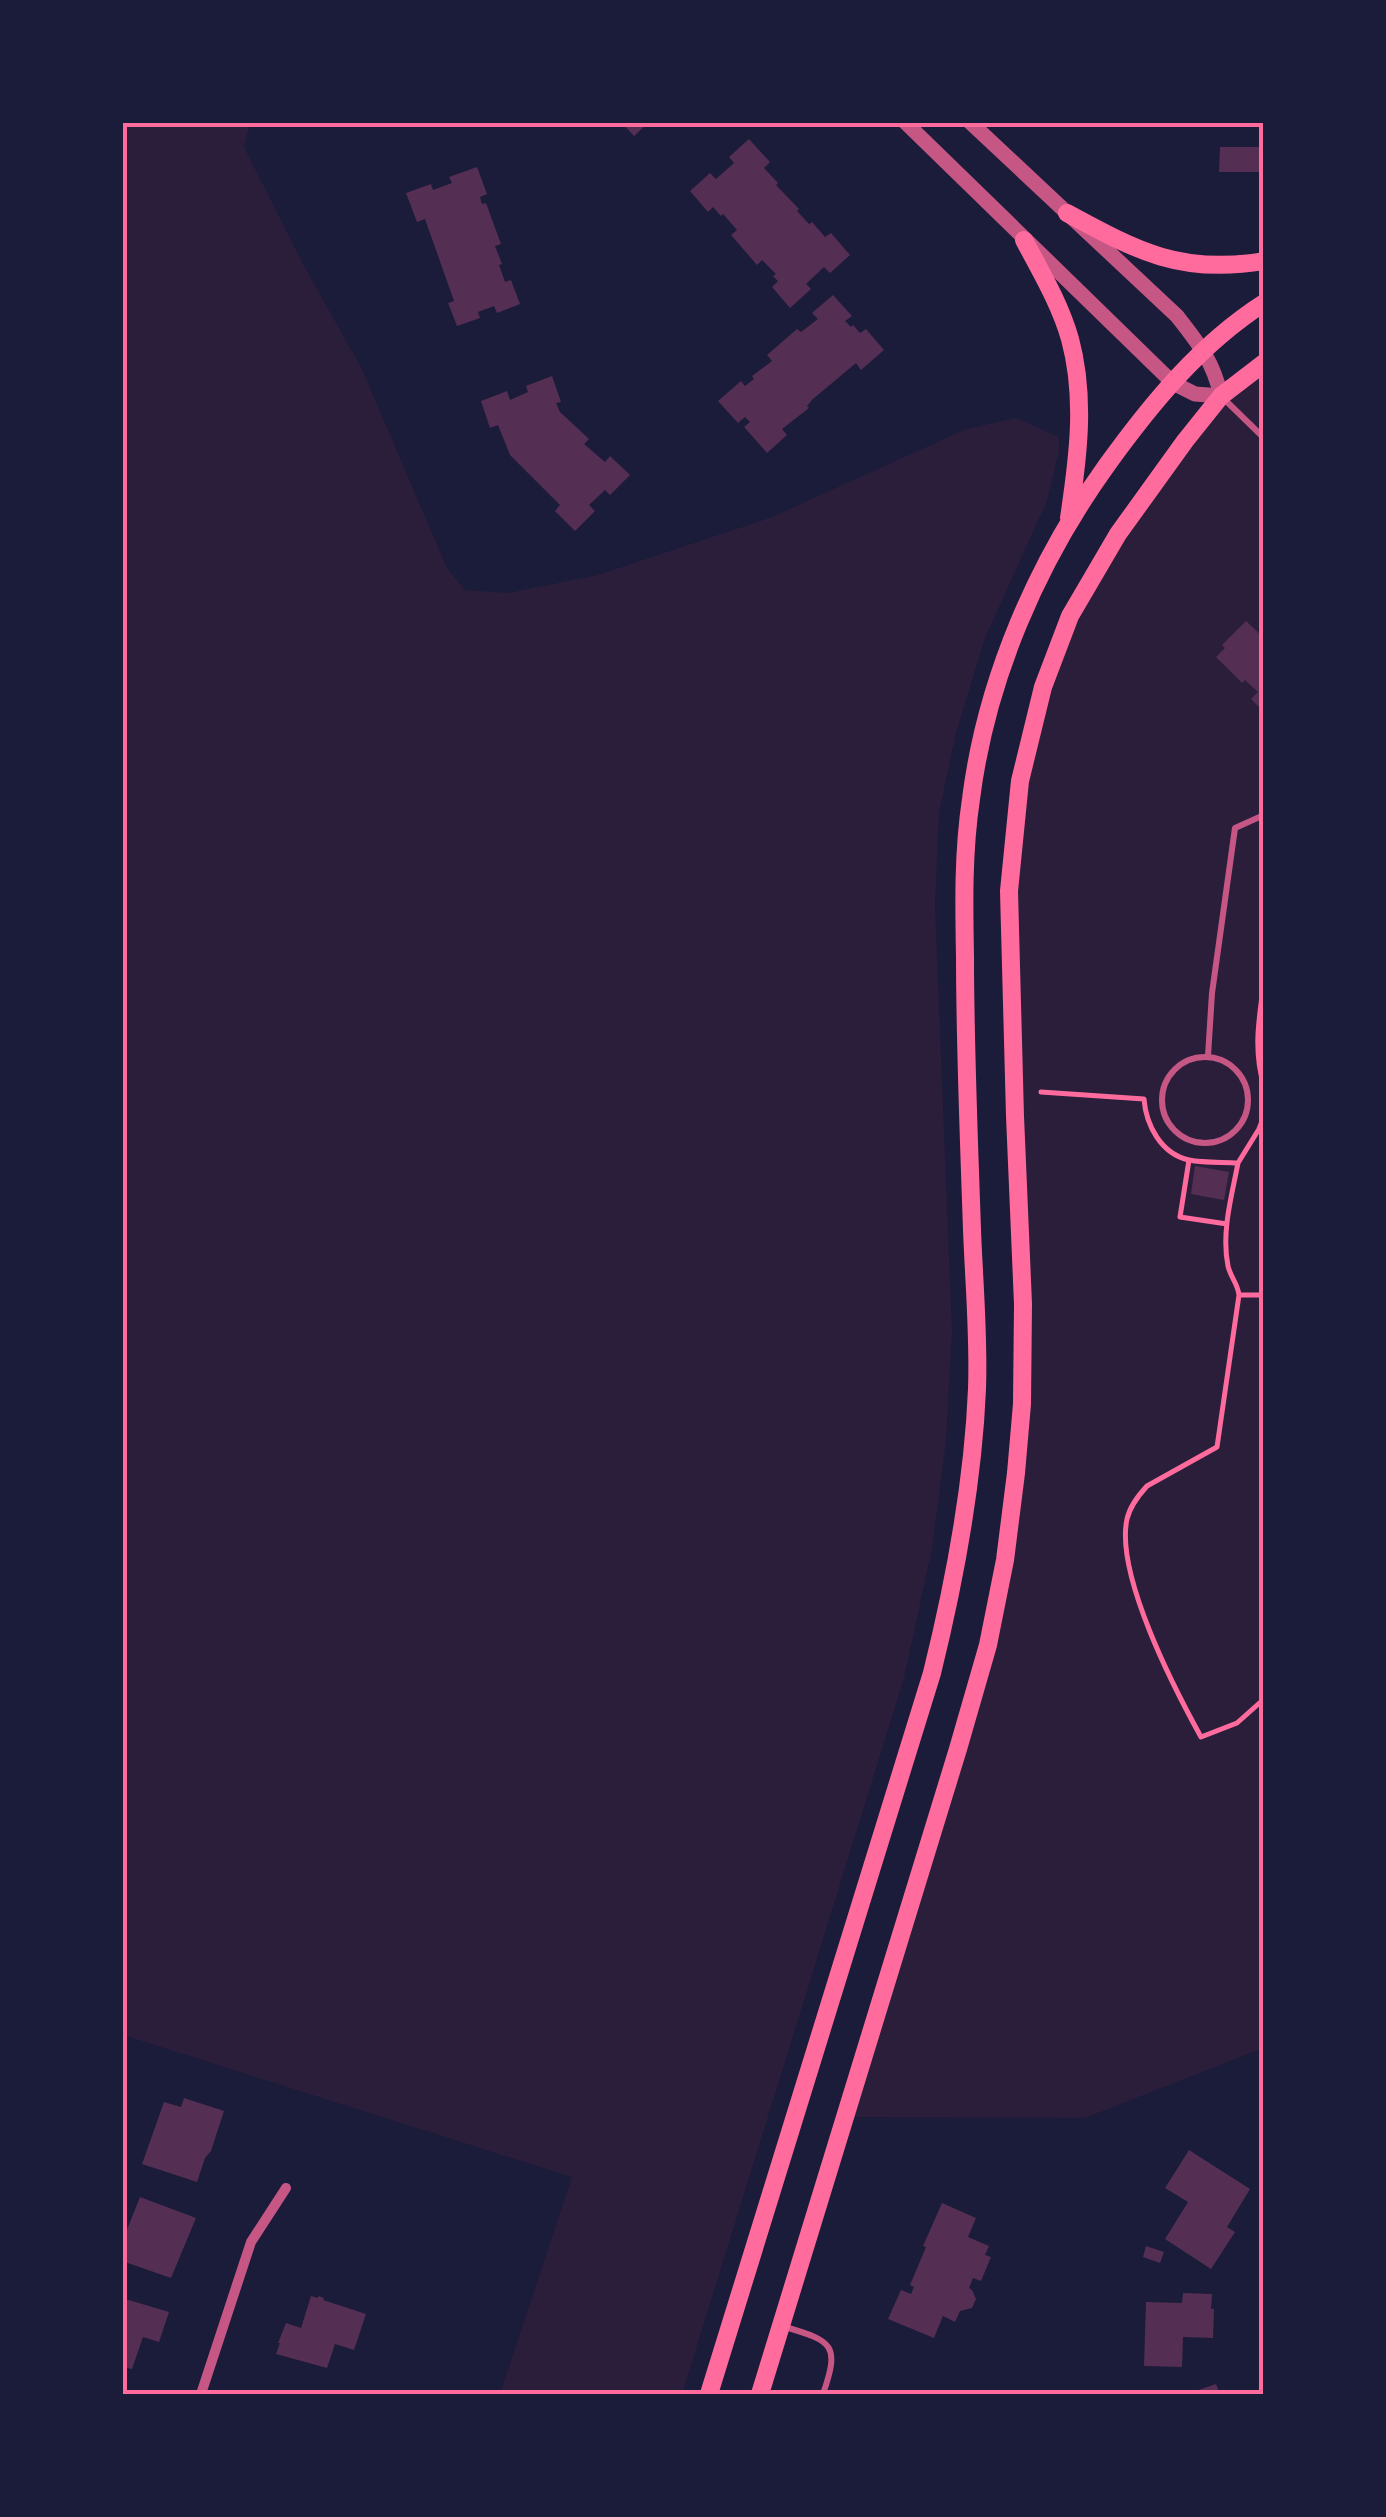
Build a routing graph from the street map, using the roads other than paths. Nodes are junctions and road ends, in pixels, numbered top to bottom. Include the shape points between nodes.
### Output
1 (906, 122) edge
2 (970, 122) edge
3 (1067, 213) junction
4 (1024, 240) junction
5 (1264, 261) edge
6 (1264, 303) edge
7 (1204, 350) junction
8 (1264, 363) edge
9 (1173, 383) junction
10 (1221, 396) junction
11 (1264, 438) edge
12 (1068, 527) junction
13 (1264, 815) edge
14 (1208, 1056) junction
15 (286, 2188) dead end
16 (781, 2326) junction
17 (201, 2394) edge
18 (709, 2394) edge
19 (760, 2394) edge
20 (823, 2394) edge

1 - 4 street
2 - 3 street
3 - 5 main road via 1168,260 1205,266
3 - 7 street
4 - 9 street
4 - 12 main road via 1055,299 1078,382
6 - 7 main road
7 - 9 main road
7 - 10 street
8 - 10 main road
9 - 10 street
9 - 12 main road via 1131,432
10 - 11 lane
10 - 16 main road via 1118,534 1070,616 1043,687 1020,781 1009,891 1022,1384 1005,1560 958,1750
12 - 18 main road via 1015,634 988,708 971,797 964,864 965,1024 977,1388 954,1582 932,1673
13 - 14 lane via 1234,828
14 - 14 lane via 1171,1072 1162,1098 1178,1134 1204,1144 1241,1124 1248,1095 1235,1068
15 - 17 street via 252,2242
16 - 19 main road
16 - 20 lane via 825,2342 833,2362

